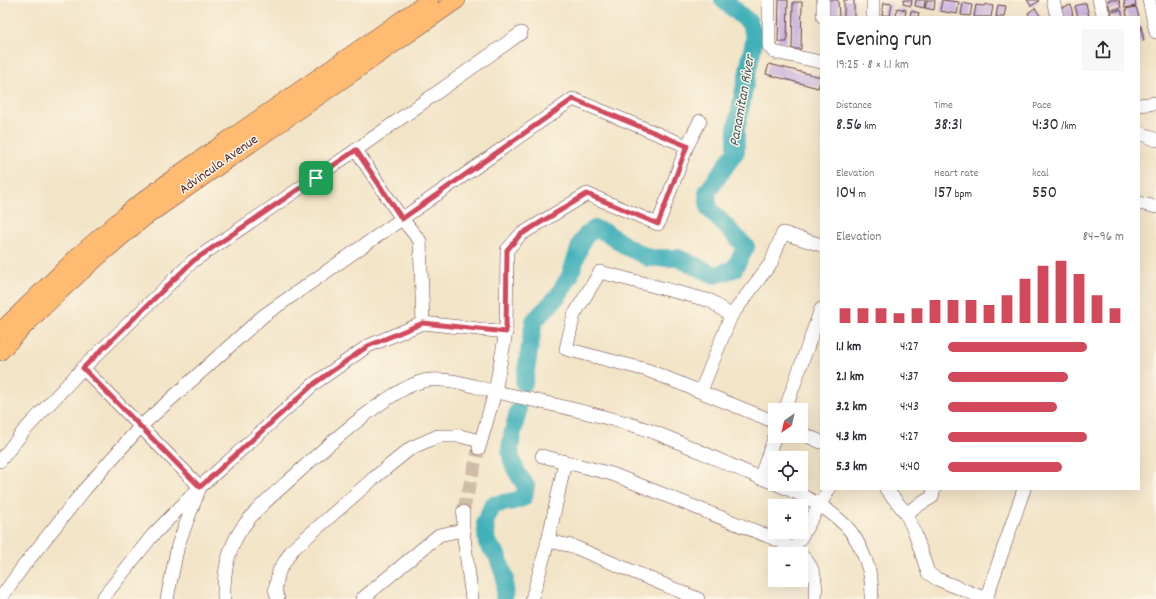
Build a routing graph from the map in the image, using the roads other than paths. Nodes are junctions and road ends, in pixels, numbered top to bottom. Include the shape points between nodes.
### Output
1 (430, 0) edge
2 (769, 0) edge
3 (823, 0) edge
4 (873, 0) edge
5 (1053, 0) edge
6 (1099, 0) edge
7 (1152, 1) edge
8 (448, 2) edge
9 (823, 16) edge
10 (873, 16) edge
11 (1057, 16) edge
12 (1104, 16) edge
13 (1156, 32) edge
14 (521, 33) dead end
15 (820, 62) edge
16 (1156, 103) edge
17 (1140, 105) edge
18 (700, 121) dead end
19 (1140, 132) edge
20 (1156, 140) edge
21 (687, 146) junction
22 (356, 150) junction
23 (1140, 203) edge
24 (1156, 207) edge
25 (402, 219) junction
26 (820, 245) edge
27 (820, 312) edge
28 (731, 316) junction
29 (423, 323) junction
30 (0, 332) edge
31 (506, 332) junction
32 (0, 352) edge
33 (83, 368) junction
34 (701, 391) junction
35 (496, 392) junction
36 (787, 403) edge
37 (768, 419) edge
38 (140, 427) junction
39 (808, 436) edge
40 (820, 442) edge
41 (772, 443) edge
42 (542, 456) dead end
43 (0, 461) edge
44 (565, 462) junction
45 (760, 478) junction
46 (200, 487) junction
47 (829, 490) edge
48 (887, 490) edge
49 (934, 490) edge
50 (1024, 490) edge
51 (820, 504) junction
52 (463, 512) tunnel mouth
53 (906, 514) junction
54 (463, 530) junction
55 (548, 541) junction
56 (789, 547) edge
57 (801, 547) edge
58 (808, 565) edge
59 (0, 599) edge
60 (102, 599) edge
61 (167, 599) edge
62 (224, 599) edge
63 (278, 599) edge
64 (362, 599) edge
65 (472, 599) edge
66 (532, 599) edge
67 (698, 599) edge
68 (815, 599) edge
69 (871, 599) edge
70 (986, 599) edge

1 - 30 main road, Advincula Avenue via 132,209 73,260
2 - 15 street via 770,49
3 - 9 street
4 - 10 street
5 - 11 street
6 - 12 street
7 - 13 street
8 - 32 main road, Advincula Avenue via 144,218 60,292
14 - 22 street
16 - 17 street
18 - 21 street
19 - 20 street
21 - 25 street via 573,99
21 - 31 street via 658,224 587,194 520,235 507,250
22 - 25 street
22 - 33 street via 193,261
23 - 24 street
25 - 29 street via 420,241
25 - 38 street via 263,316
26 - 28 street via 783,233 771,263
27 - 36 street
28 - 34 street
28 - 34 street via 710,301 600,272 574,315 566,349 647,370
29 - 31 street
29 - 46 street via 368,346 315,383
31 - 35 street
33 - 38 street
33 - 43 street via 23,432
34 - 37 street
35 - 45 street via 638,427
35 - 62 street via 463,382 429,379 404,388 335,439 250,515 232,545 223,576
35 - 63 street via 479,444 460,436 438,436 411,448 292,550 279,571 275,589
38 - 46 street
38 - 59 street via 85,489
39 - 40 street
41 - 45 street
42 - 44 street
44 - 55 street
44 - 56 street via 612,474 780,541
45 - 51 street
46 - 60 street via 152,536
46 - 61 street via 178,545
47 - 51 street
48 - 53 street
49 - 53 street via 932,497
50 - 70 street
51 - 57 street
51 - 69 street via 846,526 860,545 868,566
52 - 54 street
53 - 70 street via 928,573
54 - 64 street via 439,535
54 - 65 street
55 - 66 street
55 - 67 street via 572,546
58 - 68 street via 817,588

